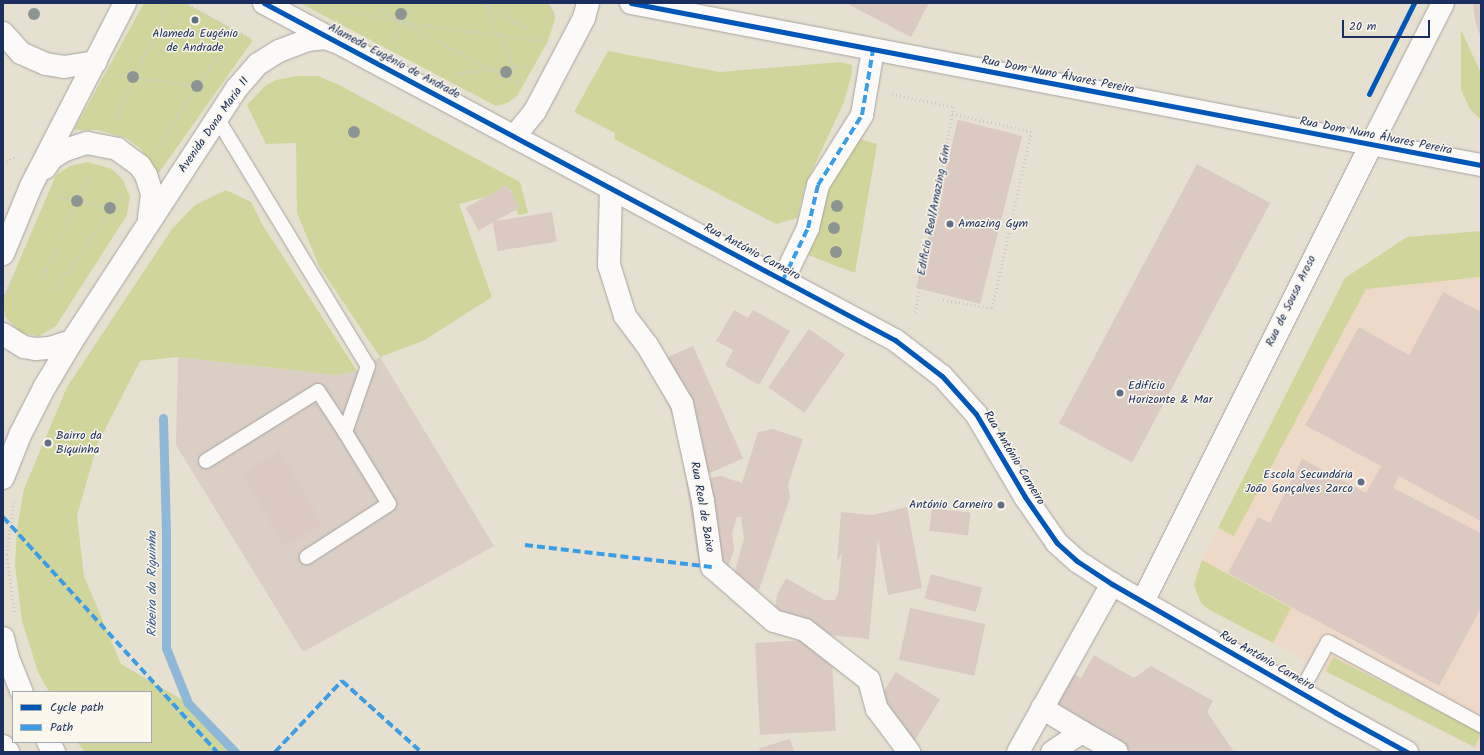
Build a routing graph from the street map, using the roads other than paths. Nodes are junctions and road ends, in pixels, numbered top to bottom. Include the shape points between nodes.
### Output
1 (125, 3) edge
2 (264, 3) edge
3 (588, 3) edge
4 (631, 3) edge
5 (1443, 3) edge
6 (3, 33) edge
7 (341, 45) junction
8 (873, 50) junction
9 (105, 68) junction
10 (217, 118) junction
11 (514, 137) junction
12 (1371, 145) junction
13 (1481, 165) edge
14 (612, 188) junction
15 (40, 191) junction
16 (148, 221) junction
17 (9, 262) edge
18 (783, 280) junction
19 (3, 334) edge
20 (72, 341) junction
21 (345, 432) junction
22 (206, 461) dead end
23 (3, 478) edge
24 (307, 557) dead end
25 (1112, 584) junction
26 (1143, 601) junction
27 (3, 638) edge
28 (22, 691) edge
29 (1300, 692) junction
30 (1042, 708) junction
31 (1481, 725) edge
32 (1082, 732) junction
33 (49, 743) edge
34 (3, 746) edge
35 (8, 752) edge
36 (54, 752) edge
37 (909, 752) edge
38 (1018, 752) edge
39 (1052, 752) edge
40 (1117, 752) edge
41 (1407, 752) edge

1 - 9 street, Avenida Dona Maria II
2 - 7 street, Alameda Eugênio de Andrade
3 - 11 street via 584,18 535,111
4 - 8 street, Rua Dom Nuno Álvares Pereira
5 - 12 street, Rua de Sousa Aroso
6 - 9 street via 21,53 46,64
7 - 10 street, Avenida Dona Maria II via 326,38 307,40 279,51 258,64 237,88
7 - 11 street, Alameda Eugênio de Andrade
8 - 12 street, Rua Dom Nuno Álvares Pereira
8 - 18 street via 862,115 818,185 808,228
9 - 15 street, Avenida Dona Maria II
10 - 16 street, Avenida Dona Maria II
10 - 21 lane via 368,366
11 - 14 street, Rua António Carneiro
12 - 13 street, Rua Dom Nuno Álvares Pereira
12 - 26 street, Rua de Sousa Aroso
14 - 18 street, Rua António Carneiro
14 - 37 street, Rua Real de Baixo via 609,265 626,316 647,345 682,404 704,501 712,567 774,621 805,630 869,680 876,709
15 - 16 street, Avenida Dona Maria II via 52,158 65,150 87,143 110,146 140,166 146,175 152,194
15 - 17 street, Avenida Dona Maria II
16 - 20 street, Avenida Dona Maria II
18 - 25 street, Rua António Carneiro via 895,340 942,376 976,414 1024,497 1057,543 1077,561
19 - 20 street via 24,347 35,349 50,348
20 - 23 street, Avenida Dona Maria II via 20,435
21 - 22 lane via 318,391
21 - 24 lane via 389,504
25 - 26 street, Rua António Carneiro
25 - 30 street
26 - 29 street, Rua António Carneiro
27 - 28 street
29 - 31 lane via 1328,642
29 - 41 street, Rua António Carneiro
30 - 32 street
30 - 38 street
32 - 39 street
32 - 40 street
33 - 36 street
34 - 35 street

